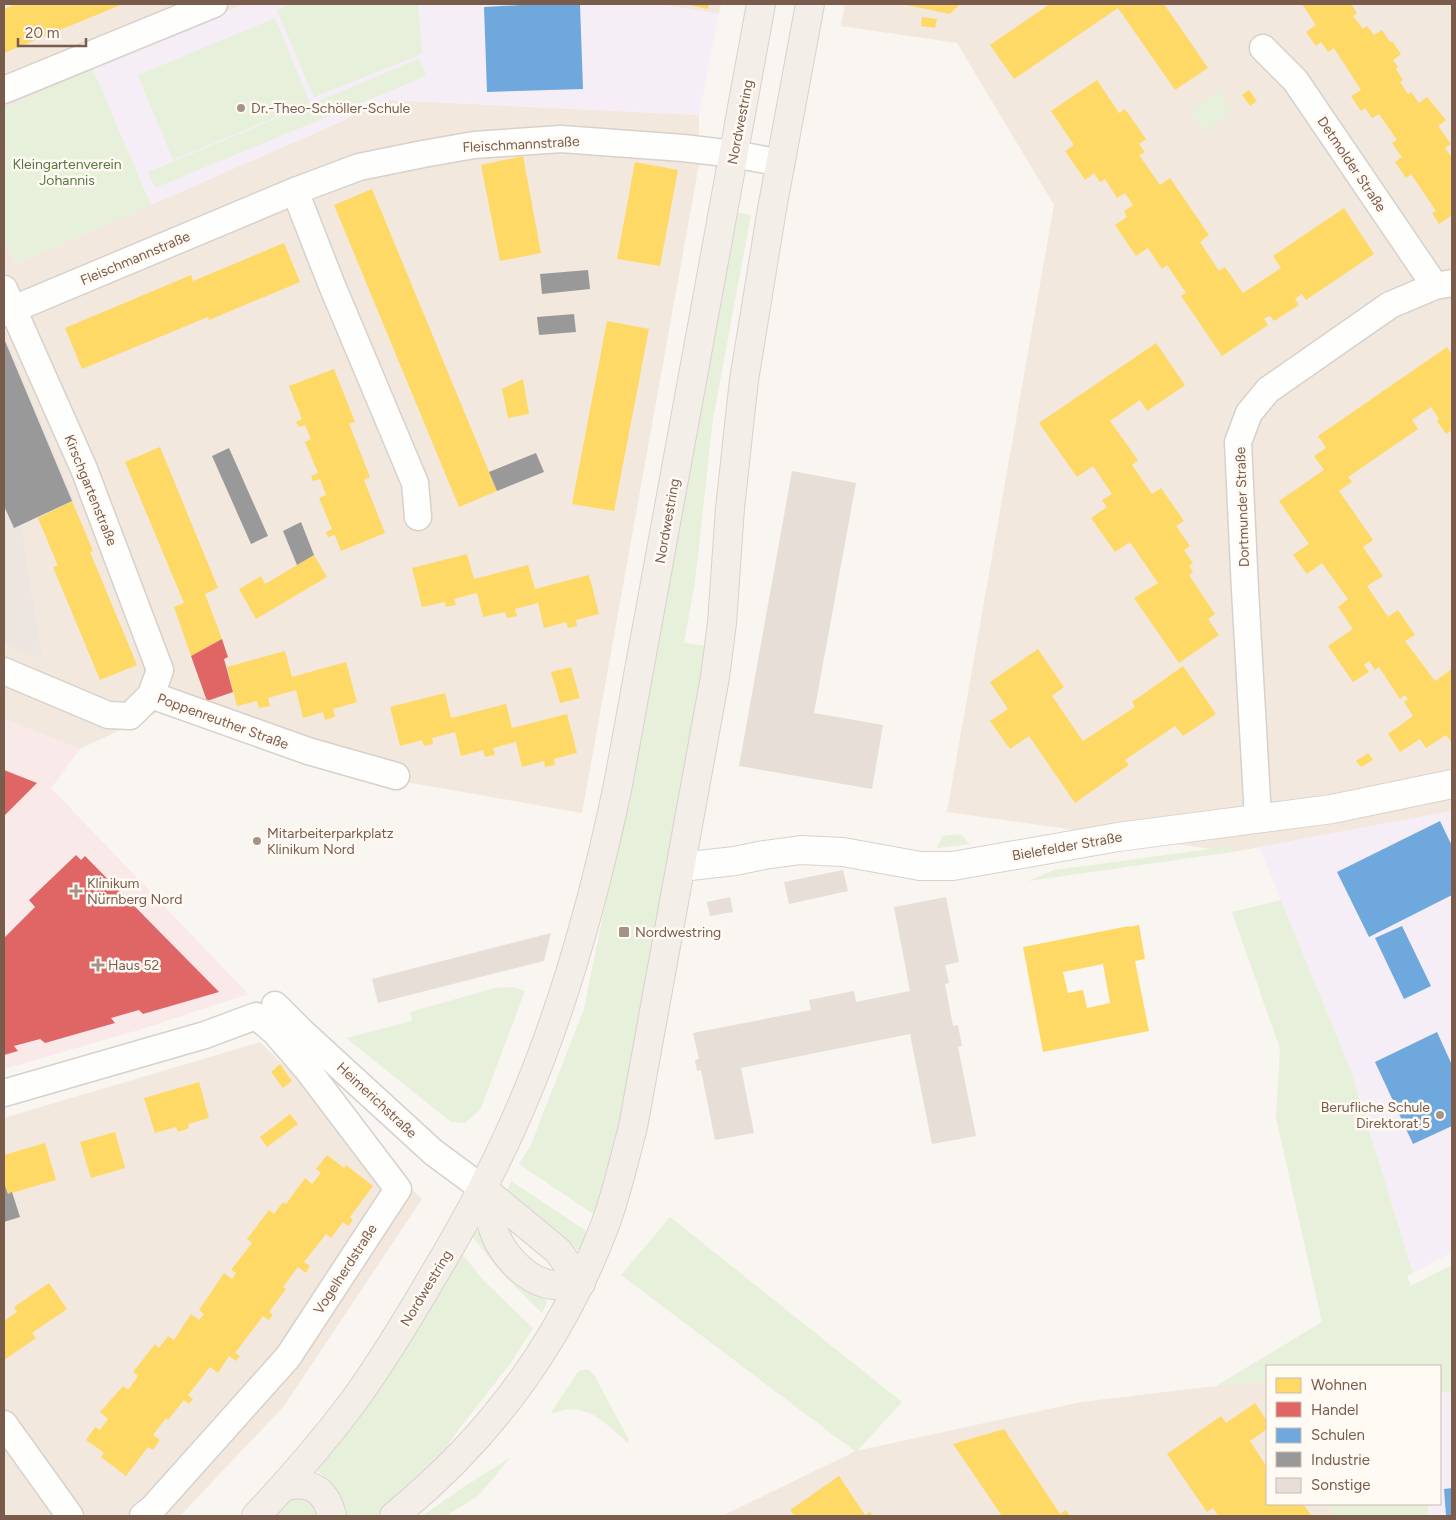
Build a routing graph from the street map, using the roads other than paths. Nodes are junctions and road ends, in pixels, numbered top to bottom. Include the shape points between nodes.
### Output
1 (214, 4) edge
2 (761, 4) edge
3 (810, 4) edge
4 (1263, 48) dead end
5 (4, 90) edge
6 (734, 154) junction
7 (781, 163) junction
8 (295, 191) junction
9 (1444, 285) edge
10 (7, 304) edge
11 (418, 517) dead end
12 (4, 671) edge
13 (152, 695) junction
14 (396, 776) dead end
15 (1452, 784) edge
16 (1258, 817) junction
17 (681, 867) junction
18 (266, 1011) junction
19 (4, 1093) edge
20 (483, 1188) junction
21 (581, 1283) junction
22 (4, 1424) edge
23 (283, 1487) junction
24 (70, 1516) edge
25 (143, 1516) edge
26 (256, 1516) edge
27 (332, 1516) edge
28 (394, 1516) edge

1 - 5 street
2 - 6 main road, Nordwestring
3 - 7 main road
4 - 9 street, Detmolder Straße via 1296,80
6 - 7 street, Fleischmannstraße
6 - 8 street, Fleischmannstraße via 674,146 561,139 474,145 359,167
6 - 20 main road, Nordwestring via 618,785 599,870 554,1021 527,1094
7 - 17 main road via 744,380 717,668
8 - 10 street, Fleischmannstraße
8 - 11 street via 415,483
9 - 16 street, Dortmunder Straße via 1390,305 1268,390 1249,412 1238,442
10 - 13 street, Kirschgartenstraße via 84,469 154,653 160,670
12 - 13 street, Poppenreuther Straße via 108,715 130,716
13 - 14 street, Poppenreuther Straße via 308,751
15 - 16 street, Bielefelder Straße via 1332,809
16 - 17 street, Bielefelder Straße via 953,866 920,866 843,852 809,850
17 - 21 main road via 633,1127 612,1207
18 - 19 street via 205,1035
18 - 20 street, Heimerichstraße via 302,1032 433,1152
18 - 25 street, Vogelherdstraße via 275,1032 308,1069 398,1189 288,1356
20 - 21 main road via 558,1251
20 - 21 main road via 498,1240 519,1267 542,1283 555,1286
20 - 23 main road, Nordwestring via 368,1381
21 - 28 main road via 548,1344 499,1414 438,1479
22 - 24 street
23 - 26 main road, Nordwestring
23 - 27 main road via 298,1483 309,1486 324,1498

